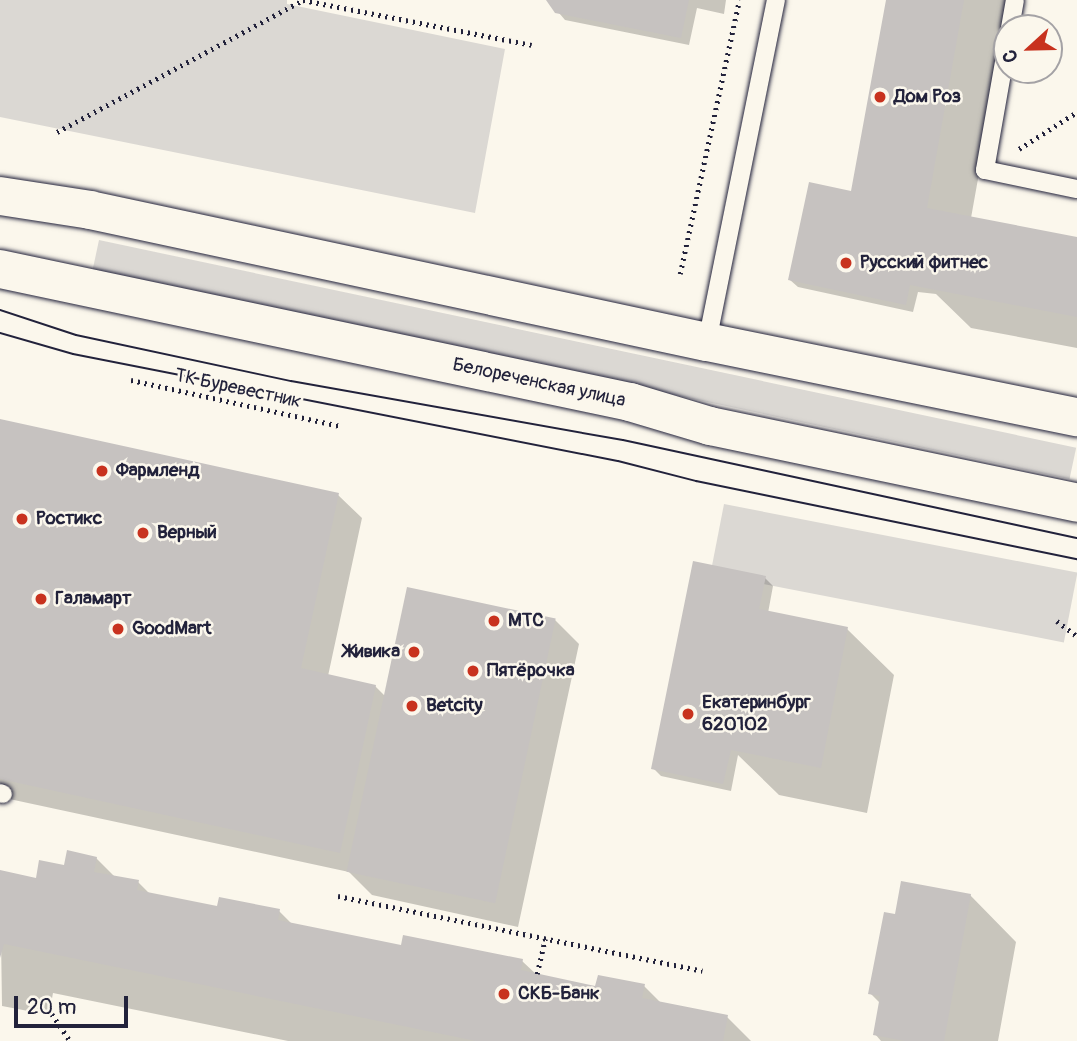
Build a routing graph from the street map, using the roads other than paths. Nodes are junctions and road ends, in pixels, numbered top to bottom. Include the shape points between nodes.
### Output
1 (776, 0) edge
2 (1000, 84) edge
3 (1077, 189) edge
4 (0, 197) edge
5 (0, 269) edge
6 (707, 342) junction
7 (1077, 417) edge
8 (1077, 503) edge

1 - 6 lane
2 - 3 lane via 985,170
4 - 6 street via 128,218
5 - 8 street, Белореченская улица via 630,402 710,426
6 - 7 street

